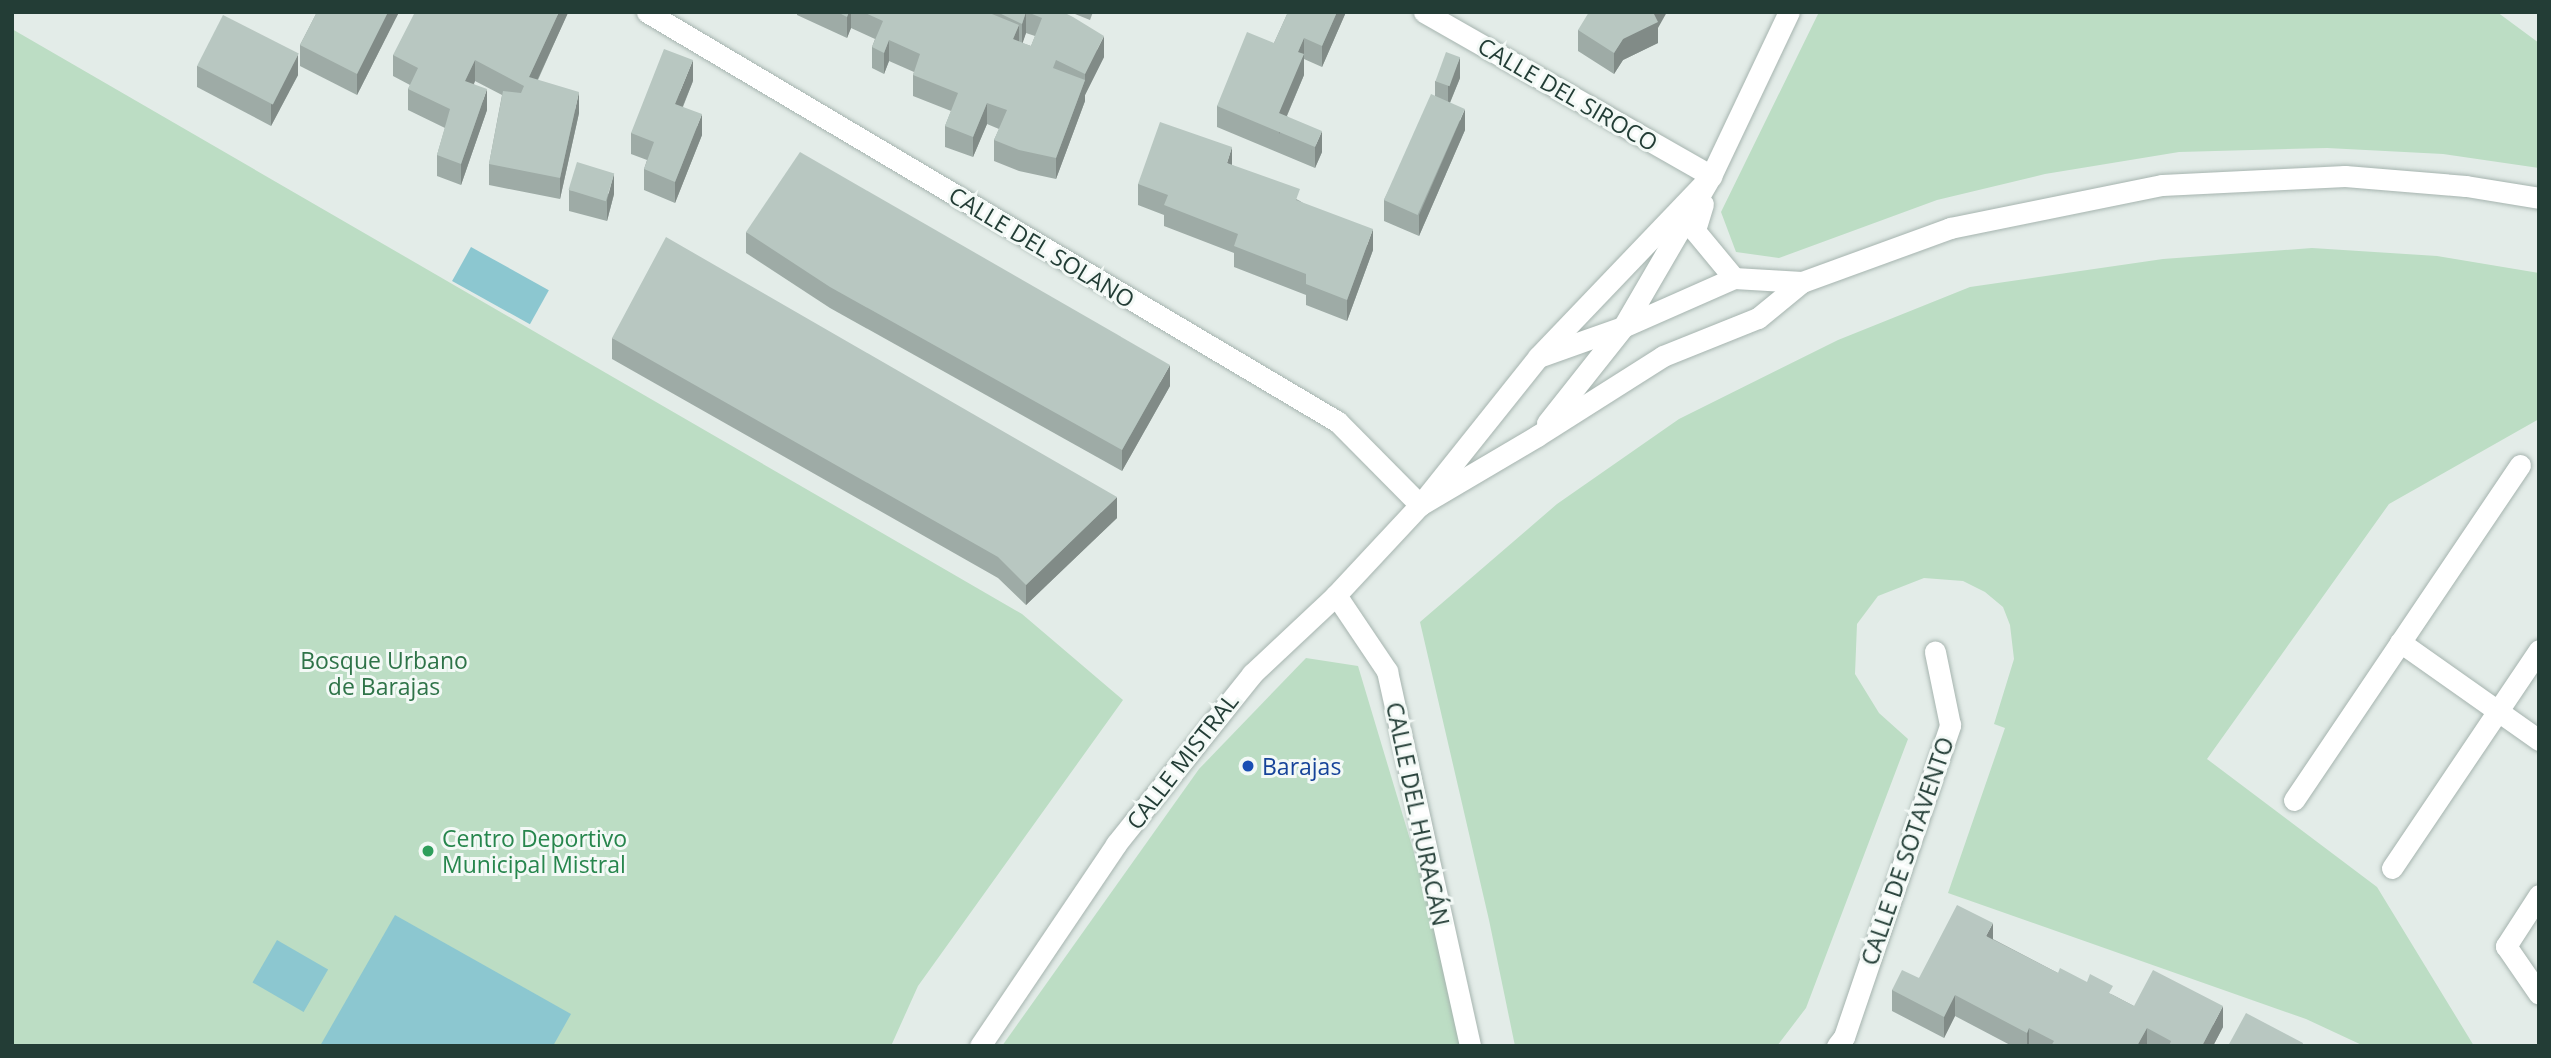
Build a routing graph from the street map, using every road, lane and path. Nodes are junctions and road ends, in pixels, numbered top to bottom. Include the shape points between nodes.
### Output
1 (647, 12) edge
2 (1424, 12) edge
3 (1789, 12) edge
4 (1712, 176) junction
5 (2539, 198) edge
6 (1734, 278) junction
7 (1802, 282) junction
8 (1623, 327) junction
9 (1538, 357) junction
10 (1537, 436) junction
11 (2520, 465) dead end
12 (1420, 505) junction
13 (1336, 595) junction
14 (2400, 642) junction
15 (2539, 650) edge
16 (1935, 652) dead end
17 (2497, 712) junction
18 (2539, 740) edge
19 (2294, 800) dead end
20 (2392, 868) dead end
21 (2539, 895) edge
22 (2539, 994) edge
23 (1847, 1043) edge
24 (980, 1046) edge
25 (1470, 1046) edge

1 - 12 street, CALLE DEL SOLANO via 1338,422
2 - 4 street, CALLE DEL SIROCO
3 - 4 street
4 - 6 street via 1695,231
4 - 8 street
4 - 9 street
5 - 7 street via 2466,186 2345,176 2162,186 1950,228
6 - 7 street
6 - 8 street
7 - 10 street via 1758,318 1663,356
8 - 9 street
8 - 10 street
9 - 12 street
10 - 12 street
11 - 14 street
12 - 13 street, CALLE MISTRAL
13 - 24 street, CALLE MISTRAL via 1252,674 1203,733 1116,844
13 - 25 street, CALLE DEL HURACÁN via 1387,671
14 - 17 street
14 - 19 street
15 - 17 street
16 - 23 street, CALLE DE SOTAVENTO via 1950,725
17 - 18 street
17 - 20 street
21 - 22 street via 2506,946

